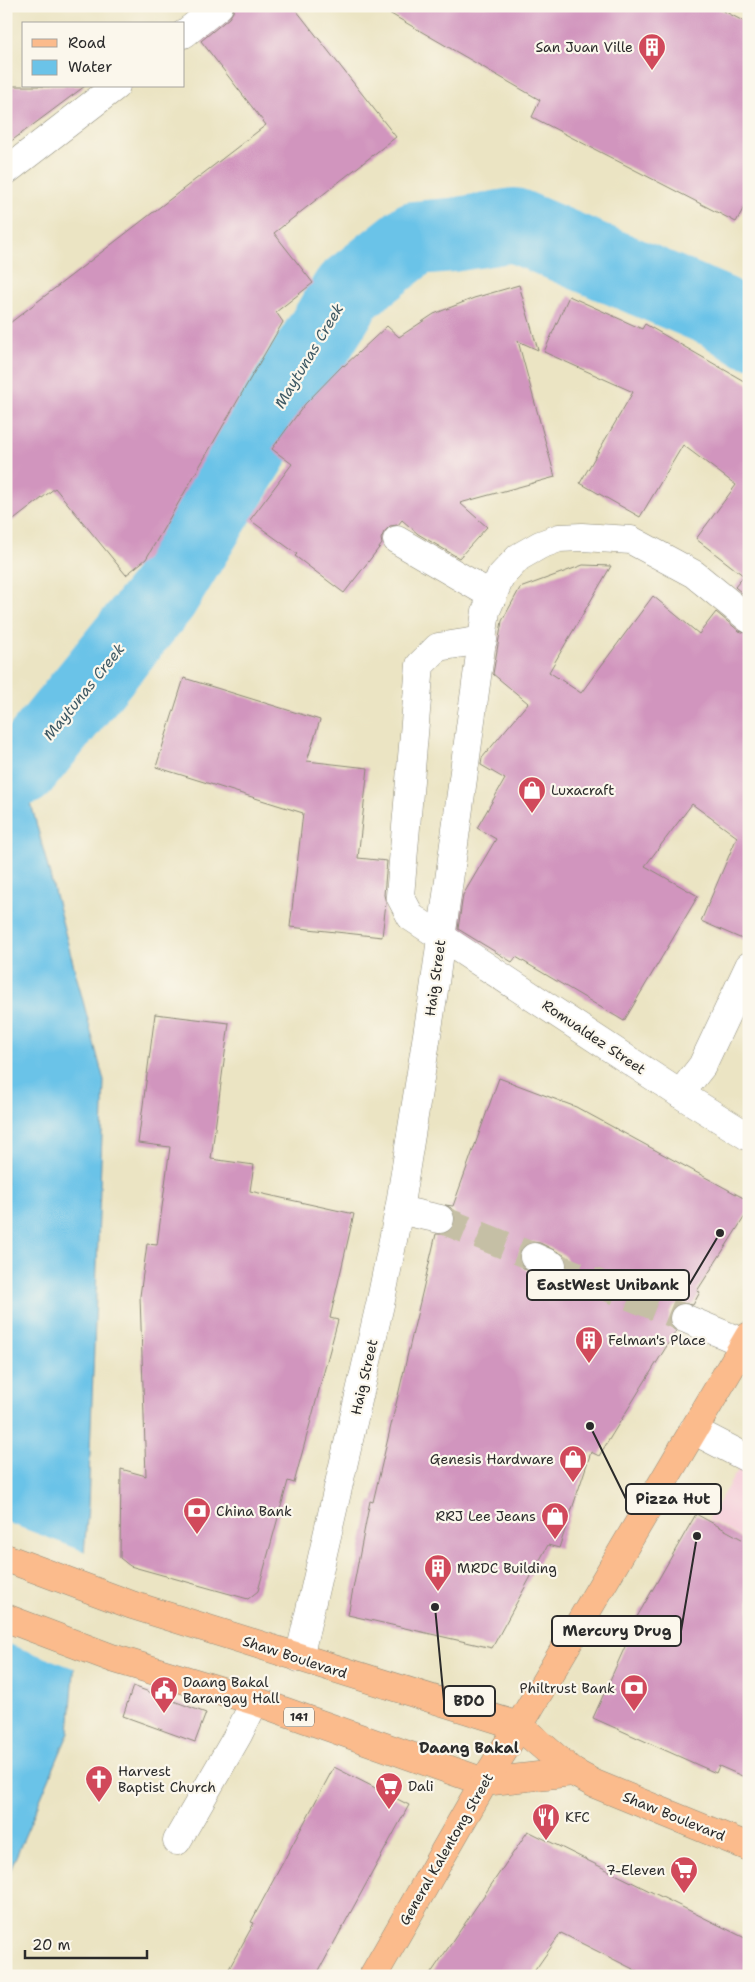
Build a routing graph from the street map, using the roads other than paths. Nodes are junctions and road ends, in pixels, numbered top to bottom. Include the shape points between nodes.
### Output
1 (220, 6) edge
2 (185, 33) edge
3 (113, 88) edge
4 (6, 171) edge
5 (397, 540) dead end
6 (493, 596) junction
7 (749, 619) edge
8 (483, 640) junction
9 (441, 936) junction
10 (749, 966) edge
11 (680, 1094) junction
12 (749, 1137) edge
13 (399, 1210) junction
14 (440, 1219) tunnel mouth
15 (684, 1318) tunnel mouth
16 (747, 1341) edge
17 (693, 1430) junction
18 (749, 1459) edge
19 (6, 1558) edge
20 (6, 1618) edge
21 (299, 1658) junction
22 (255, 1701) junction
23 (519, 1726) junction
24 (573, 1772) junction
25 (484, 1782) junction
26 (177, 1841) dead end
27 (749, 1847) edge
28 (373, 1976) edge

1 - 2 street
3 - 4 street
5 - 6 street
6 - 7 street, Haig Street via 500,576 519,557 540,545 559,538 631,540 694,574
6 - 8 street, Haig Street via 486,611
8 - 9 street, Haig Street
8 - 9 street, Romualdez Street via 438,647 420,666 400,896 411,918
9 - 11 street, Romualdez Street
9 - 13 street, Haig Street
10 - 11 street via 702,1066
11 - 12 street, Romualdez Street
13 - 14 street
13 - 21 street, Haig Street via 382,1300
15 - 16 street
16 - 17 main road, General Kalentong Street
17 - 18 street
17 - 23 main road, General Kalentong Street
19 - 21 main road, Shaw Boulevard via 132,1605
20 - 22 main road, 141 via 112,1658
21 - 23 main road, Shaw Boulevard
22 - 25 main road, 141
22 - 26 street
23 - 24 main road, Shaw Boulevard
23 - 25 main road, General Kalentong Street
24 - 25 main road, 141
24 - 27 main road, Shaw Boulevard
25 - 28 main road, General Kalentong Street

